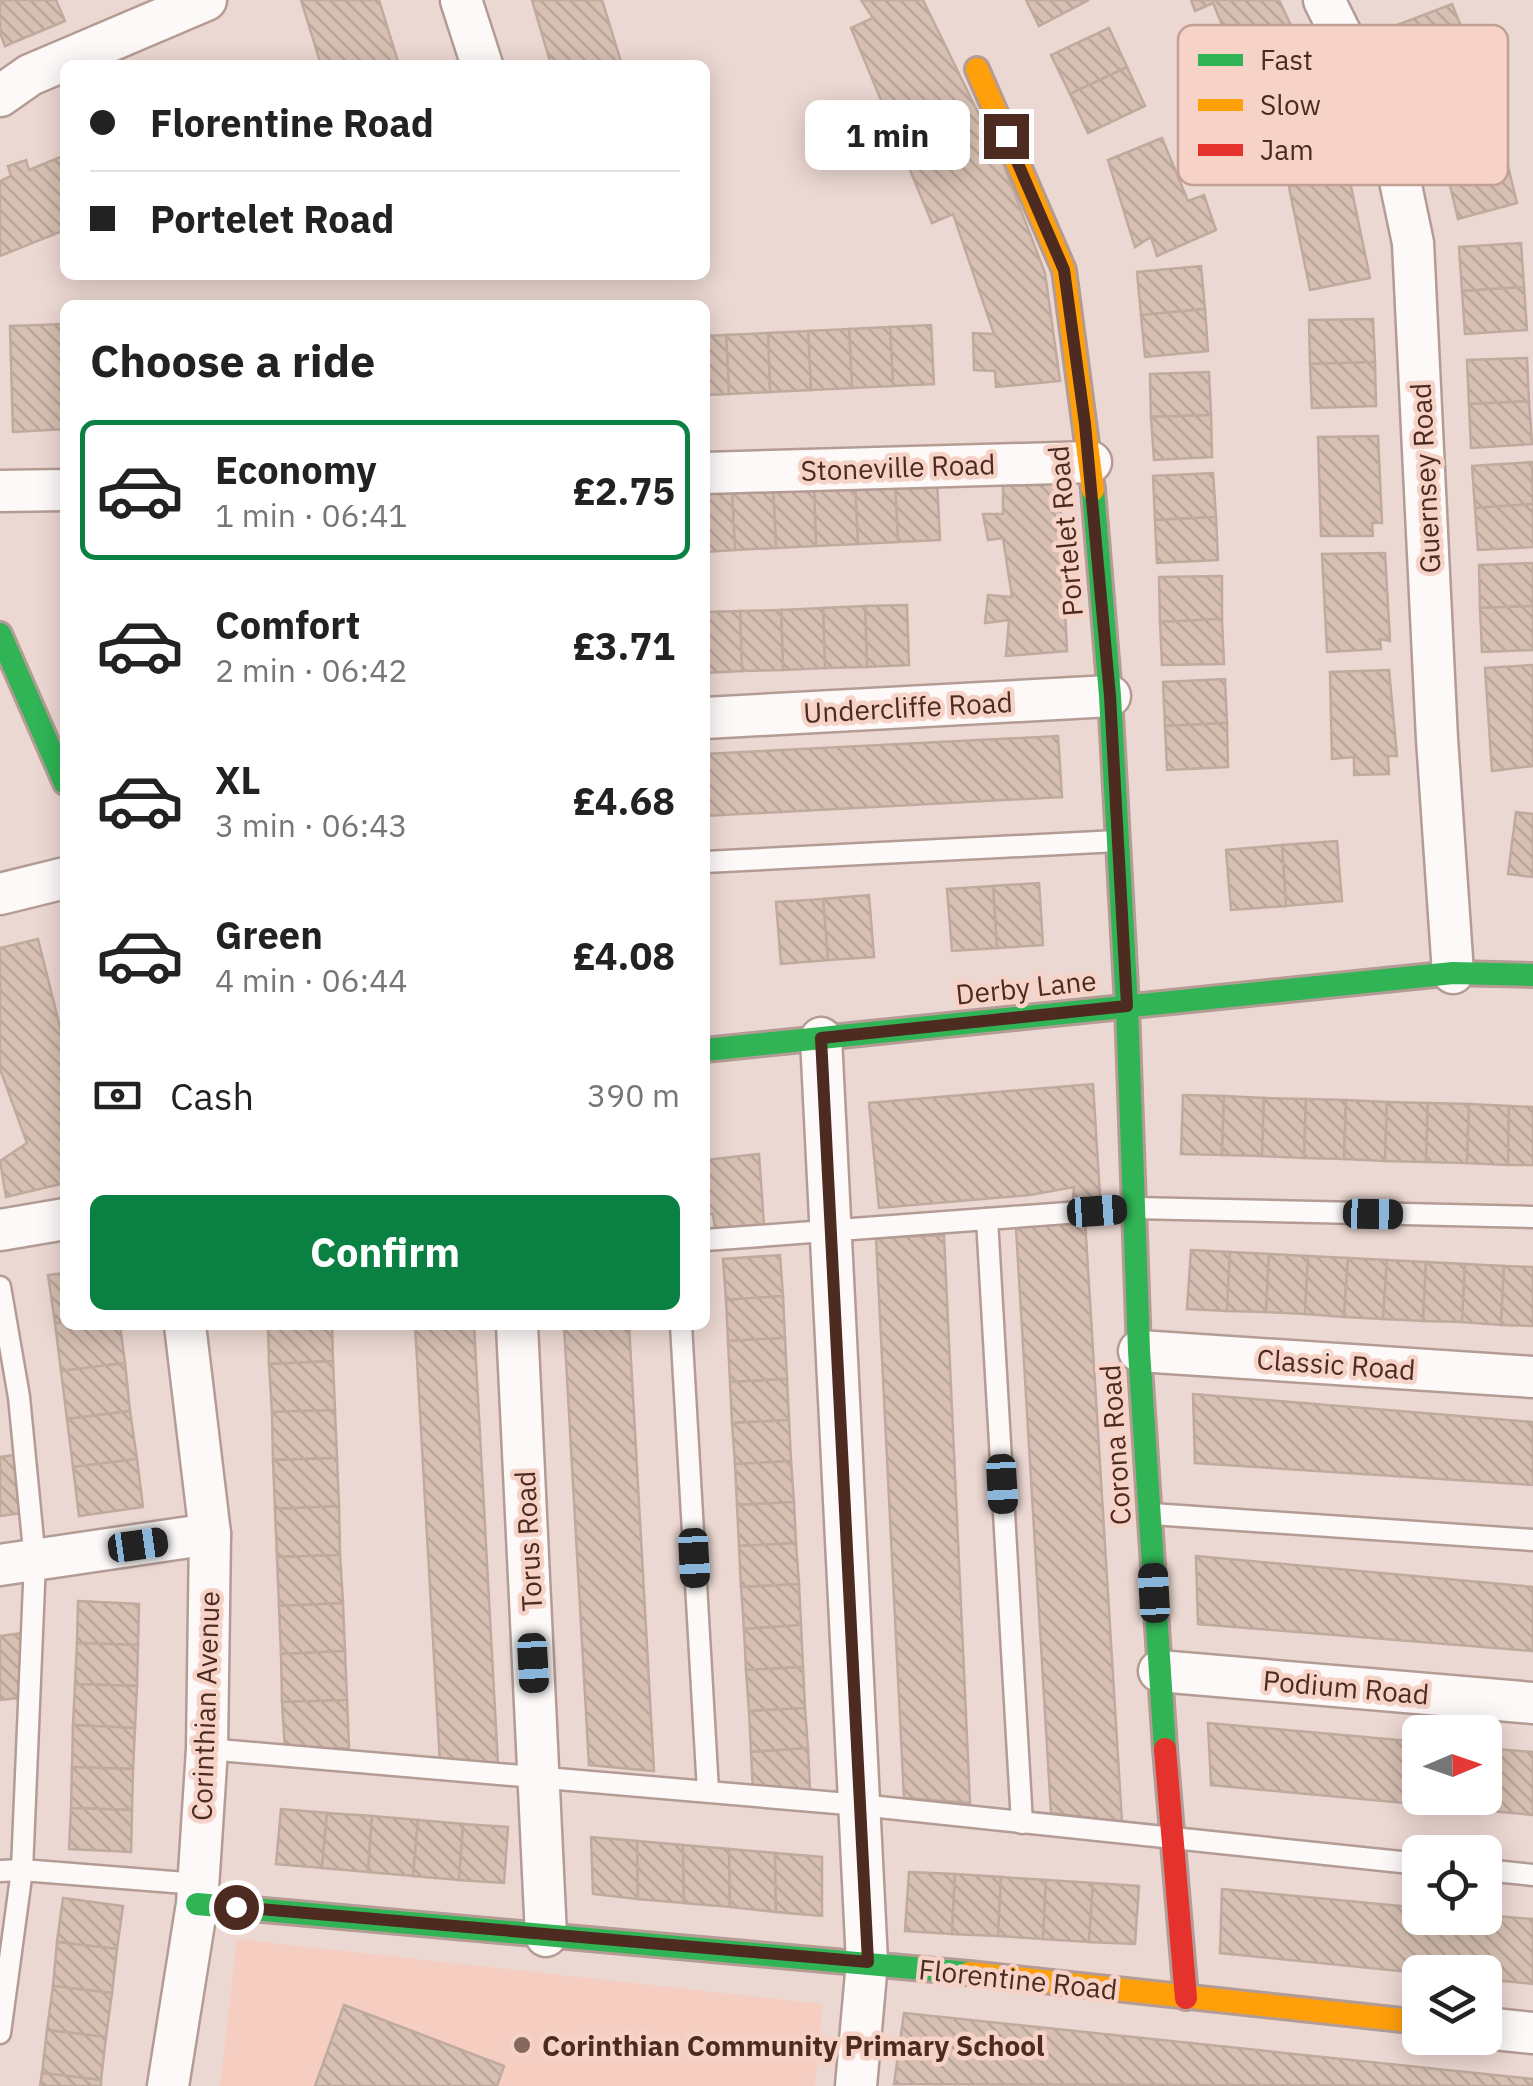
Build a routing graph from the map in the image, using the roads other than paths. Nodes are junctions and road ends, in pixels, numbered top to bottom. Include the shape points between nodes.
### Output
1 (206, 0) edge
2 (461, 0) edge
3 (1324, 0) edge
4 (1336, 25) edge
5 (63, 60) edge
6 (480, 60) edge
7 (60, 61) edge
8 (977, 69) dead end
9 (0, 96) edge
10 (1401, 185) edge
11 (1090, 462) junction
12 (710, 472) edge
13 (60, 490) edge
14 (0, 492) edge
15 (0, 634) edge
16 (1110, 696) junction
17 (710, 718) edge
18 (60, 763) edge
19 (1118, 841) junction
20 (710, 862) edge
21 (60, 879) edge
22 (0, 894) edge
23 (1453, 973) junction
24 (1533, 975) edge
25 (1127, 1006) junction
26 (821, 1038) junction
27 (710, 1049) edge
28 (1134, 1208) junction
29 (1533, 1218) edge
30 (987, 1219) junction
31 (60, 1220) edge
32 (0, 1230) edge
33 (831, 1231) junction
34 (710, 1240) edge
35 (0, 1287) edge
36 (186, 1330) edge
37 (518, 1330) edge
38 (681, 1330) edge
39 (1139, 1352) junction
40 (1533, 1377) edge
41 (10, 1398) edge
42 (1150, 1514) junction
43 (210, 1534) junction
44 (1533, 1540) edge
45 (17, 1563) edge
46 (1159, 1672) junction
47 (1533, 1703) edge
48 (207, 1749) junction
49 (539, 1776) junction
50 (708, 1791) junction
51 (860, 1806) junction
52 (1022, 1823) junction
53 (1174, 1840) junction
54 (1402, 1862) edge
55 (22, 1870) junction
56 (0, 1871) edge
57 (1502, 1872) edge
58 (1533, 1875) edge
59 (197, 1894) junction
60 (546, 1936) junction
61 (868, 1962) junction
62 (1186, 1998) junction
63 (1402, 2020) edge
64 (1502, 2030) edge
65 (0, 2033) edge
66 (1533, 2033) edge
67 (168, 2086) edge
68 (856, 2086) edge

1 - 5 street
2 - 6 street
3 - 4 street, Guernsey Road
7 - 9 street
8 - 11 street, Portelet Road via 1064,270
10 - 23 street, Guernsey Road via 1413,244
11 - 12 street, Stoneville Road
11 - 16 street, Portelet Road
13 - 14 street
15 - 18 street
16 - 17 street, Undercliffe Road
16 - 19 street, Portelet Road
19 - 20 lane
19 - 25 street, Portelet Road
21 - 22 street
23 - 24 street, Derby Lane
23 - 25 street, Derby Lane
25 - 26 street, Derby Lane
25 - 28 street, Corona Road
26 - 27 street, Derby Lane
26 - 33 street
28 - 29 lane
28 - 30 lane
28 - 39 street, Corona Road
30 - 33 lane
30 - 52 lane
31 - 32 street
33 - 34 lane
33 - 51 street
35 - 41 lane
36 - 43 street, Corinthian Avenue
37 - 49 street, Torus Road
38 - 50 lane
39 - 40 street, Classic Road
39 - 42 street, Corona Road
41 - 45 lane
42 - 44 lane
42 - 46 street, Corona Road
43 - 45 street
43 - 48 street, Corinthian Avenue
45 - 55 lane
46 - 47 street, Podium Road
46 - 53 street, Corona Road
48 - 49 lane
48 - 59 street, Corinthian Avenue
49 - 50 lane
49 - 60 street, Torus Road
50 - 51 lane
51 - 52 lane
51 - 61 street
52 - 53 lane
53 - 54 lane
53 - 62 street, Corona Road
55 - 56 lane
55 - 59 lane
55 - 65 lane
57 - 58 lane
59 - 60 street, Florentine Road
59 - 67 street, Corinthian Avenue
60 - 61 street, Florentine Road
61 - 62 street, Florentine Road
61 - 68 street
62 - 63 street, Florentine Road
64 - 66 street

